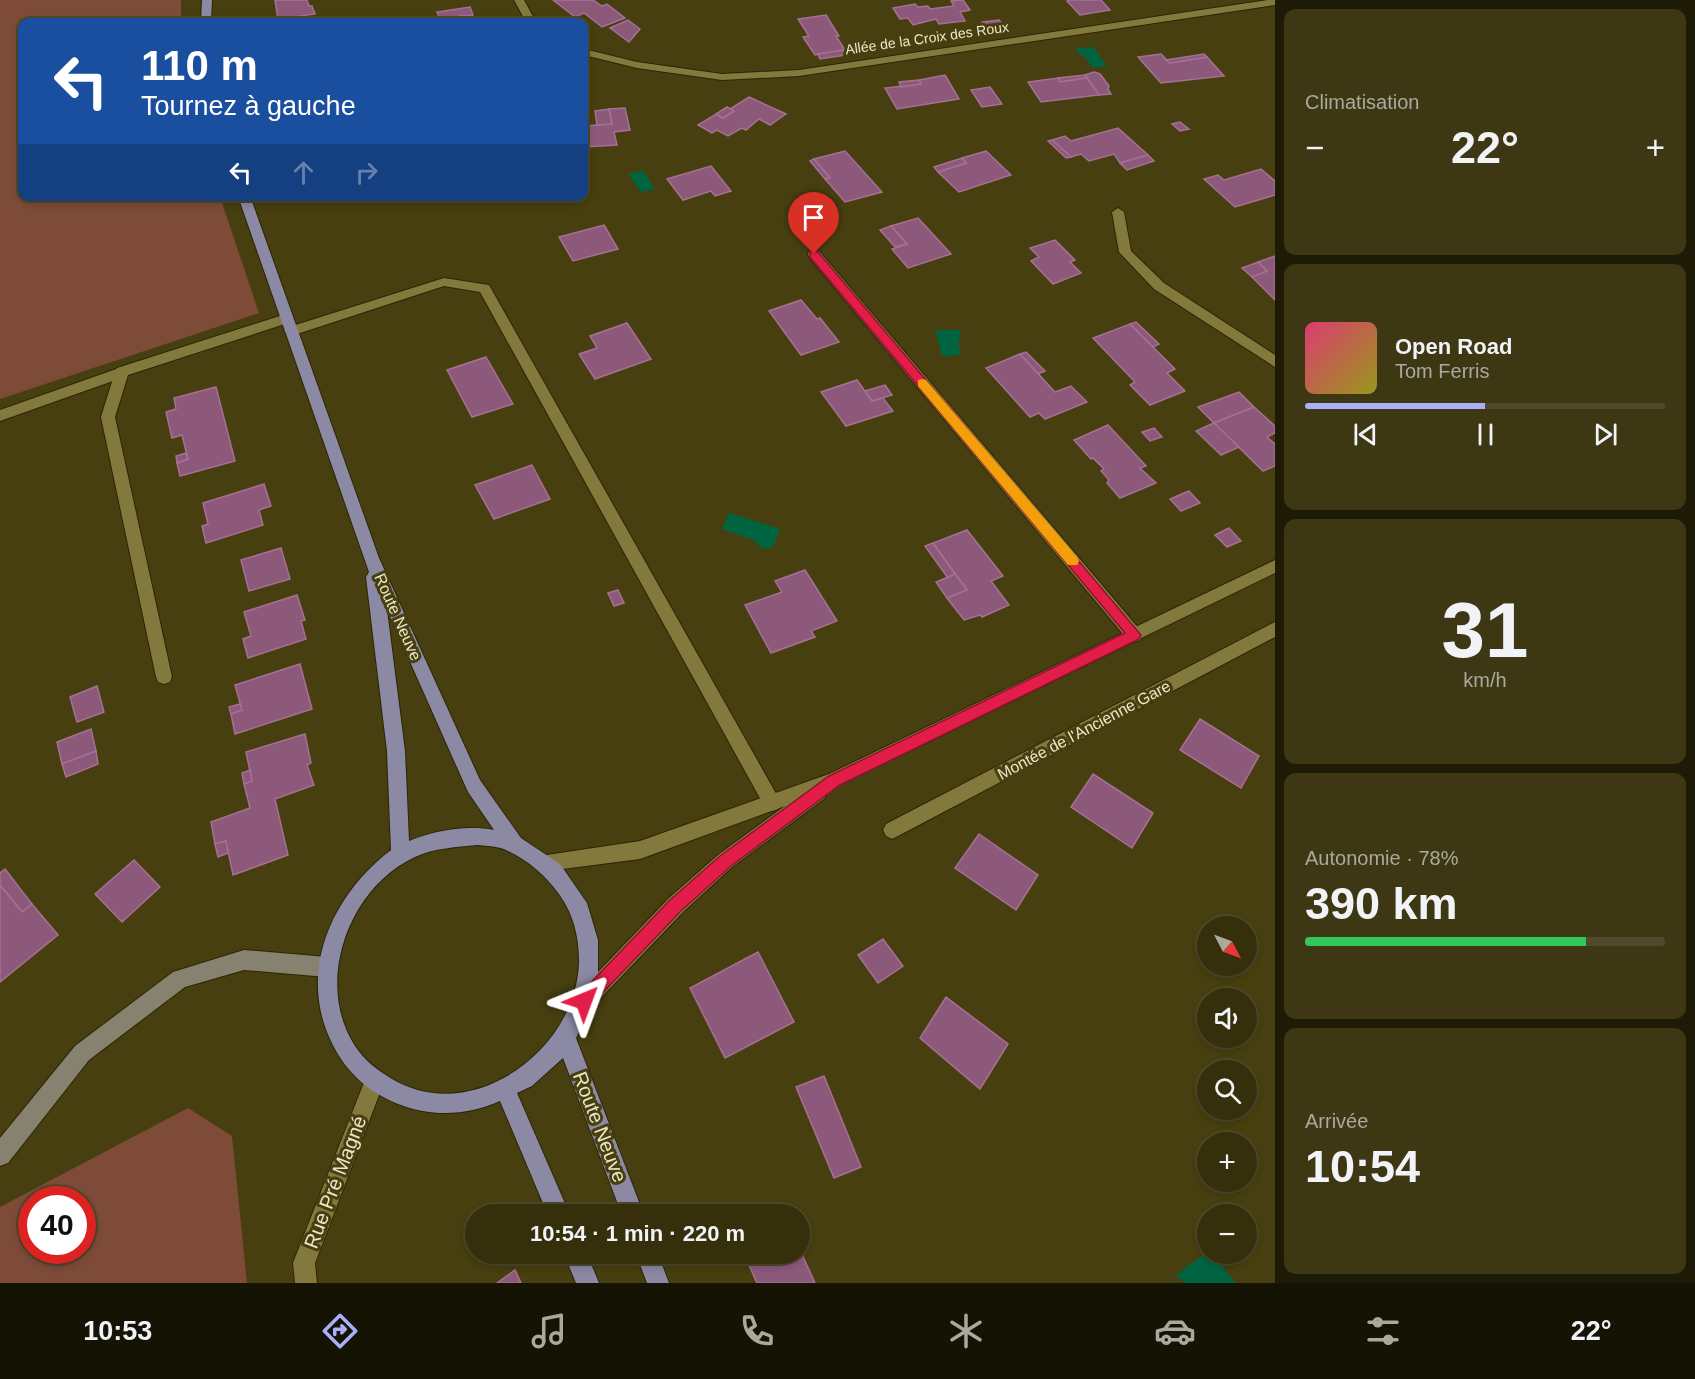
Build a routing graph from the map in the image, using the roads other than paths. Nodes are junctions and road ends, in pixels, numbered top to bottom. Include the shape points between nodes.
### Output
1 (207, 0) edge
2 (519, 0) edge
3 (1275, 2) edge
4 (206, 18) edge
5 (529, 18) edge
6 (588, 53) edge
7 (246, 201) edge
8 (1118, 212) dead end
9 (814, 254) dead end
10 (289, 325) junction
11 (1275, 362) edge
12 (122, 372) junction
13 (0, 416) edge
14 (371, 558) junction
15 (1275, 566) edge
16 (1275, 630) edge
17 (1134, 635) junction
18 (164, 677) dead end
19 (834, 780) junction
20 (772, 803) junction
21 (892, 830) dead end
22 (514, 843) junction
23 (400, 855) junction
24 (547, 862) junction
25 (327, 967) junction
26 (584, 1001) junction
27 (566, 1039) junction
28 (374, 1082) junction
29 (506, 1091) junction
30 (0, 1155) edge
31 (554, 1204) edge
32 (629, 1204) edge
33 (579, 1264) edge
34 (651, 1264) edge
35 (306, 1283) edge
36 (588, 1283) edge
37 (658, 1283) edge

1 - 4 main road
2 - 5 street
3 - 6 street, Allée de la Croix des Roux via 799,72 722,77
7 - 10 main road
8 - 11 street via 1125,252 1160,286
9 - 17 street
10 - 12 street
10 - 14 main road
10 - 20 street via 444,282 484,288
12 - 13 street
12 - 18 street via 108,417
14 - 22 main road, Route Neuve via 474,786
14 - 23 main road, Route Neuve via 395,735
15 - 17 street
16 - 21 street, Montée de l'Ancienne Gare
17 - 19 street
19 - 20 street
19 - 26 street via 725,861 676,905
20 - 24 street via 639,850
22 - 23 main road via 477,836 437,840
22 - 24 main road
23 - 25 main road via 365,884 339,922
24 - 26 main road via 572,890 587,924 591,962
25 - 28 main road via 329,1010 345,1050
25 - 30 main road via 244,960 180,979 82,1053
26 - 27 main road
27 - 29 main road via 540,1068
27 - 32 main road, Route Neuve
28 - 29 main road via 415,1101 461,1105
28 - 35 street, Rue Pré Magné via 304,1263
29 - 31 main road
33 - 36 main road
34 - 37 main road

